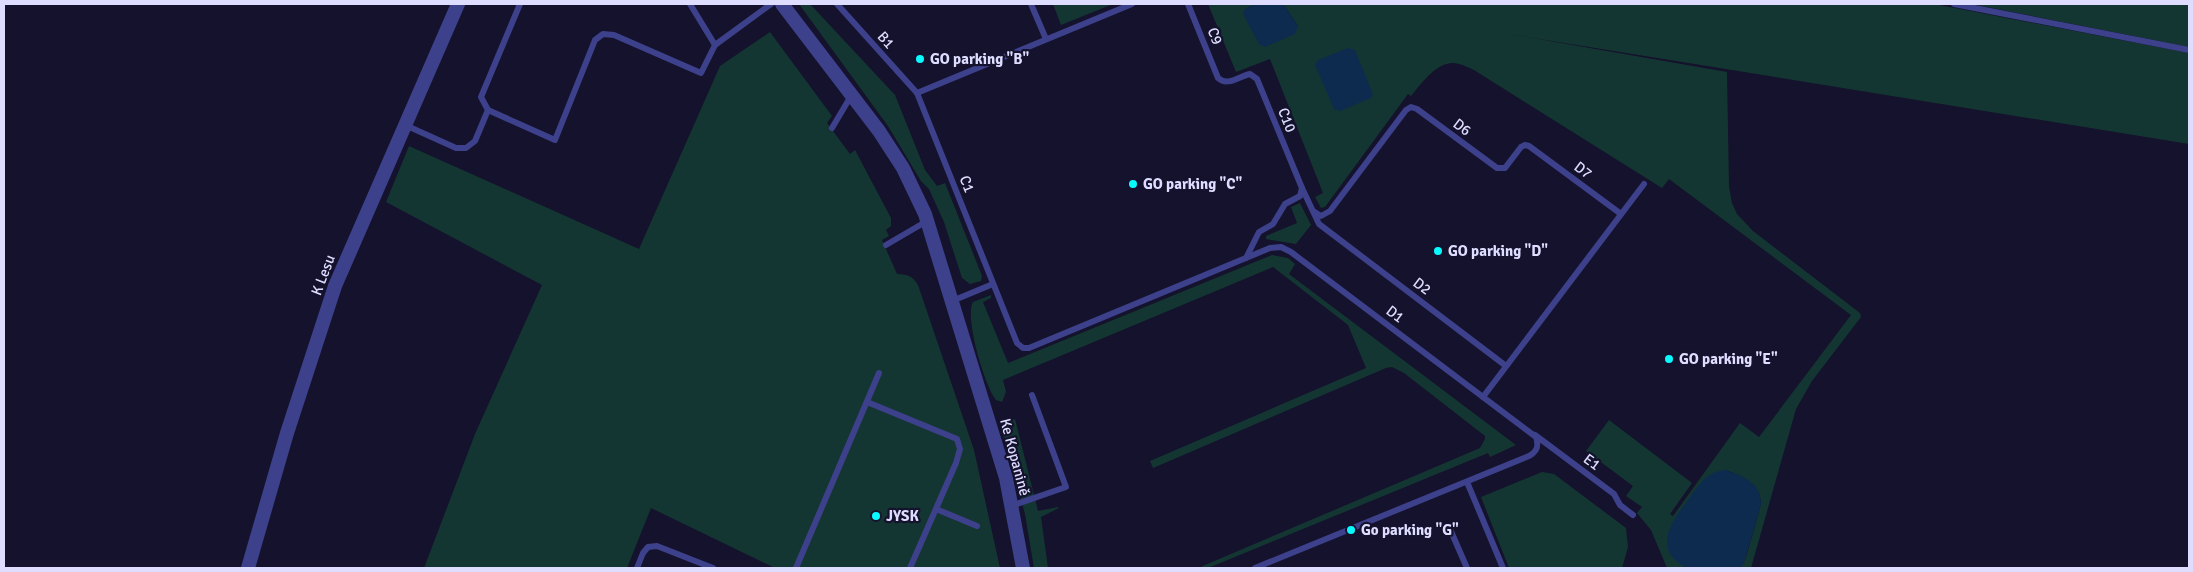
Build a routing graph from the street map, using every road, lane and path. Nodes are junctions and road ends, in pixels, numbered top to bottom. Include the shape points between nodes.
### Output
1 (458, 4) edge
2 (520, 4) edge
3 (690, 4) edge
4 (771, 4) edge
5 (782, 4) edge
6 (837, 4) edge
7 (1031, 4) edge
8 (1132, 4) edge
9 (1188, 4) edge
10 (1954, 4) edge
11 (1046, 39) junction
12 (715, 45) junction
13 (2189, 50) edge
14 (1218, 78) joint
15 (917, 94) junction
16 (852, 95) junction
17 (488, 110) junction
18 (405, 126) junction
19 (832, 128) dead end
20 (1529, 146) joint
21 (1644, 184) dead end
22 (1302, 188) junction
23 (1312, 210) junction
24 (1621, 214) junction
25 (927, 221) junction
26 (1322, 227) joint
27 (886, 244) dead end
28 (1291, 252) joint
29 (1245, 259) junction
30 (993, 284) junction
31 (952, 300) junction
32 (1506, 366) junction
33 (879, 373) dead end
34 (1032, 395) dead end
35 (1483, 396) junction
36 (867, 402) junction
37 (1532, 433) junction
38 (1467, 482) junction
39 (1012, 506) junction
40 (936, 509) junction
41 (1633, 515) dead end
42 (977, 526) dead end
43 (1450, 529) dead end
44 (248, 568) edge
45 (637, 568) edge
46 (714, 568) edge
47 (796, 568) edge
48 (910, 568) edge
49 (1023, 568) edge
50 (1255, 568) edge
51 (1467, 568) edge
52 (1503, 568) edge

1 - 18 street, K Lesu
2 - 17 lane via 481,97
3 - 12 lane
4 - 12 lane
5 - 16 street, Ke Kopanině
6 - 15 lane, B1
7 - 11 lane
8 - 11 lane
9 - 14 lane, C9
10 - 13 lane
11 - 15 lane
12 - 17 lane via 701,73 603,34 595,40 555,140
14 - 22 lane, C10 via 1228,82 1250,74 1257,79
15 - 30 lane, C1
16 - 19 lane
16 - 25 street, Ke Kopanině via 903,168
17 - 18 lane via 475,141 466,148 456,148
18 - 44 street, K Lesu via 335,286 287,433
20 - 23 lane, D6 via 1522,147 1505,168 1497,168 1411,107 1330,211 1321,216
20 - 24 lane, D7
21 - 24 lane
22 - 23 lane, C10
22 - 29 lane via 1300,196 1285,204 1273,224 1259,232
23 - 26 lane, C10
24 - 32 lane
25 - 27 lane
25 - 31 street, Ke Kopanině
26 - 32 lane, D2
28 - 29 lane, C1 via 1275,247
28 - 35 lane, D1
29 - 30 lane, C1 via 1027,348 1017,343
30 - 31 lane
31 - 39 street, Ke Kopanině
32 - 35 lane
33 - 36 lane
34 - 39 lane via 1066,486
35 - 37 lane, E1
36 - 40 lane via 957,440 960,449 956,463
36 - 47 lane
37 - 38 lane, E1 via 1537,440 1532,454
37 - 41 lane, E1 via 1614,494 1620,505
38 - 50 lane
38 - 52 lane
39 - 49 street, Ke Kopanině
40 - 42 lane
40 - 48 lane
43 - 51 lane
45 - 46 lane via 648,547 657,546

